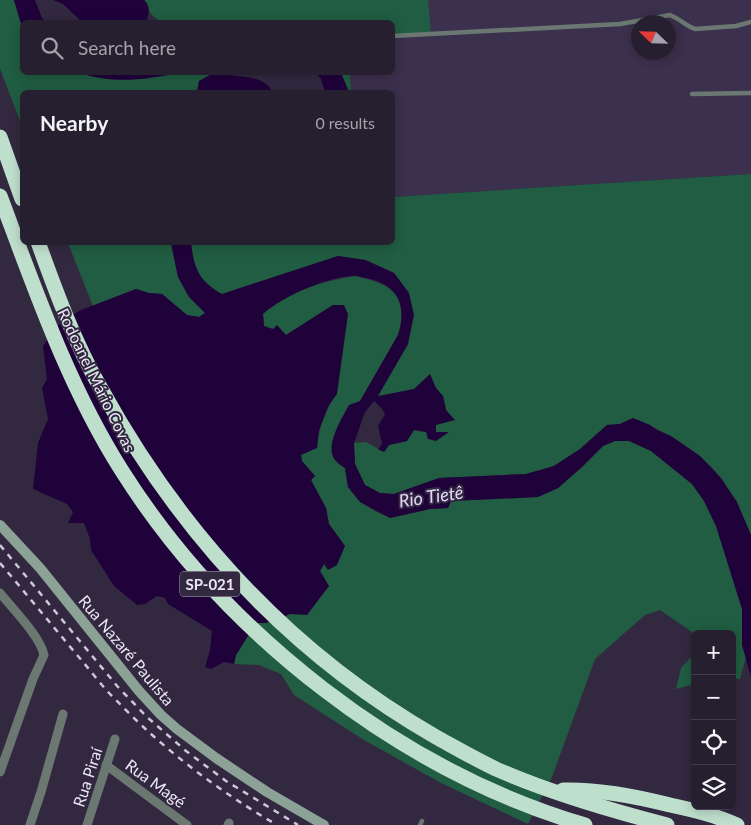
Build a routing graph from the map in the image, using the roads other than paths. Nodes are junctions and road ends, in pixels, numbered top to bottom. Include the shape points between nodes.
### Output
1 (751, 22) edge
2 (395, 36) edge
3 (751, 93) edge
4 (692, 94) dead end
5 (0, 136) edge
6 (20, 194) edge
7 (0, 196) edge
8 (39, 245) edge
9 (0, 525) edge
10 (1, 596) edge
11 (63, 714) dead end
12 (115, 739) dead end
13 (106, 765) junction
14 (0, 772) edge
15 (553, 791) junction
16 (557, 819) edge
17 (582, 824) edge
18 (30, 825) edge
19 (87, 825) edge
20 (188, 825) edge
21 (324, 825) edge
22 (667, 825) edge
23 (737, 825) edge

1 - 2 lane via 695,29 670,15 620,24
3 - 4 lane
5 - 6 highway
7 - 16 highway, Rodoanel Mário Covas / SP-021 via 56,343 98,429 149,510 232,609 293,664 354,712 454,772
8 - 15 highway, Rodoanel Mário Covas / SP-021 via 64,313 95,379 144,463 193,529 249,592 310,650 397,714 489,765
9 - 21 main road, Rua Nazaré Paulista via 40,568 161,715 216,758
10 - 14 street via 15,610 44,654
11 - 18 street
12 - 13 street, Rua Piraí
13 - 19 street, Rua Piraí
13 - 20 street, Rua Magé
15 - 22 highway, Rodoanel Mário Covas / SP-021
15 - 23 highway via 632,796 710,814
16 - 17 highway, Rodoanel Mário Covas / SP-021

